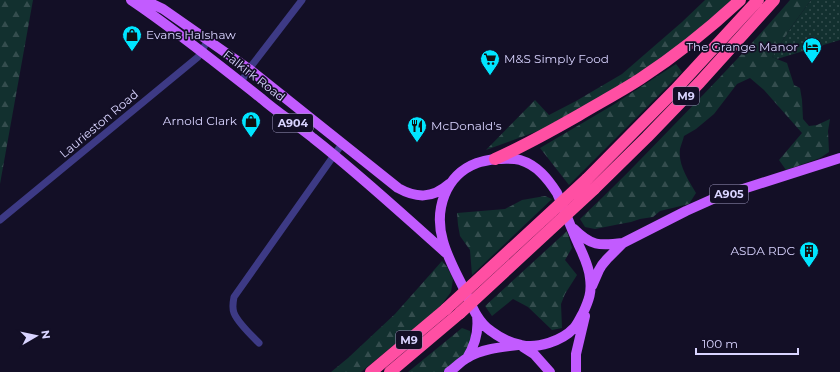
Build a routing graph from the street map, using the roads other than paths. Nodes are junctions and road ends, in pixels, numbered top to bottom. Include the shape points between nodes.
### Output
1 (131, 0) edge
2 (144, 0) edge
3 (302, 0) edge
4 (740, 0) edge
5 (758, 0) edge
6 (774, 0) edge
7 (208, 40) junction
8 (202, 52) junction
9 (249, 69) junction
10 (241, 82) junction
11 (342, 144) junction
12 (334, 155) junction
13 (840, 158) edge
14 (495, 159) junction
15 (450, 184) junction
16 (2, 219) edge
17 (571, 227) junction
18 (623, 243) junction
19 (447, 254) junction
20 (590, 296) junction
21 (477, 316) junction
22 (259, 343) dead end
23 (519, 345) junction
24 (467, 358) junction
25 (371, 372) edge
26 (390, 372) edge
27 (449, 372) edge
28 (550, 372) edge
29 (576, 372) edge

1 - 8 main road, Falkirk Road / A904
2 - 7 main road, Falkirk Road / A904 via 163,9
3 - 9 street
4 - 14 highway via 699,36 640,79 534,140
5 - 25 highway, M9, bridge via 675,90 587,178 446,309
6 - 26 highway, M9, bridge via 684,98 594,189 460,313
7 - 8 street, Laurieston Road
7 - 9 main road, Falkirk Road / A904
8 - 10 main road, Falkirk Road / A904
8 - 16 street, Laurieston Road
9 - 10 street
9 - 11 main road, Falkirk Road / A904
10 - 12 main road, Falkirk Road / A904
11 - 12 street
11 - 15 main road, Falkirk Road / A904 via 407,193 421,196 444,189
12 - 19 main road, Falkirk Road / A904
12 - 22 street via 234,297 234,313 238,321
13 - 18 main road, A905 via 715,198
14 - 15 main road via 468,167
14 - 17 main road via 520,160 543,174 557,193
15 - 19 main road via 440,206 439,218
17 - 18 main road, A905 via 592,243
17 - 20 main road via 589,271
18 - 20 main road, A905 via 598,270
19 - 21 main road
20 - 23 main road via 579,322 565,335 543,345
20 - 29 main road via 576,354
21 - 23 main road via 491,332
21 - 24 main road via 476,338
23 - 24 main road via 491,349
23 - 28 main road via 534,354
24 - 27 main road

